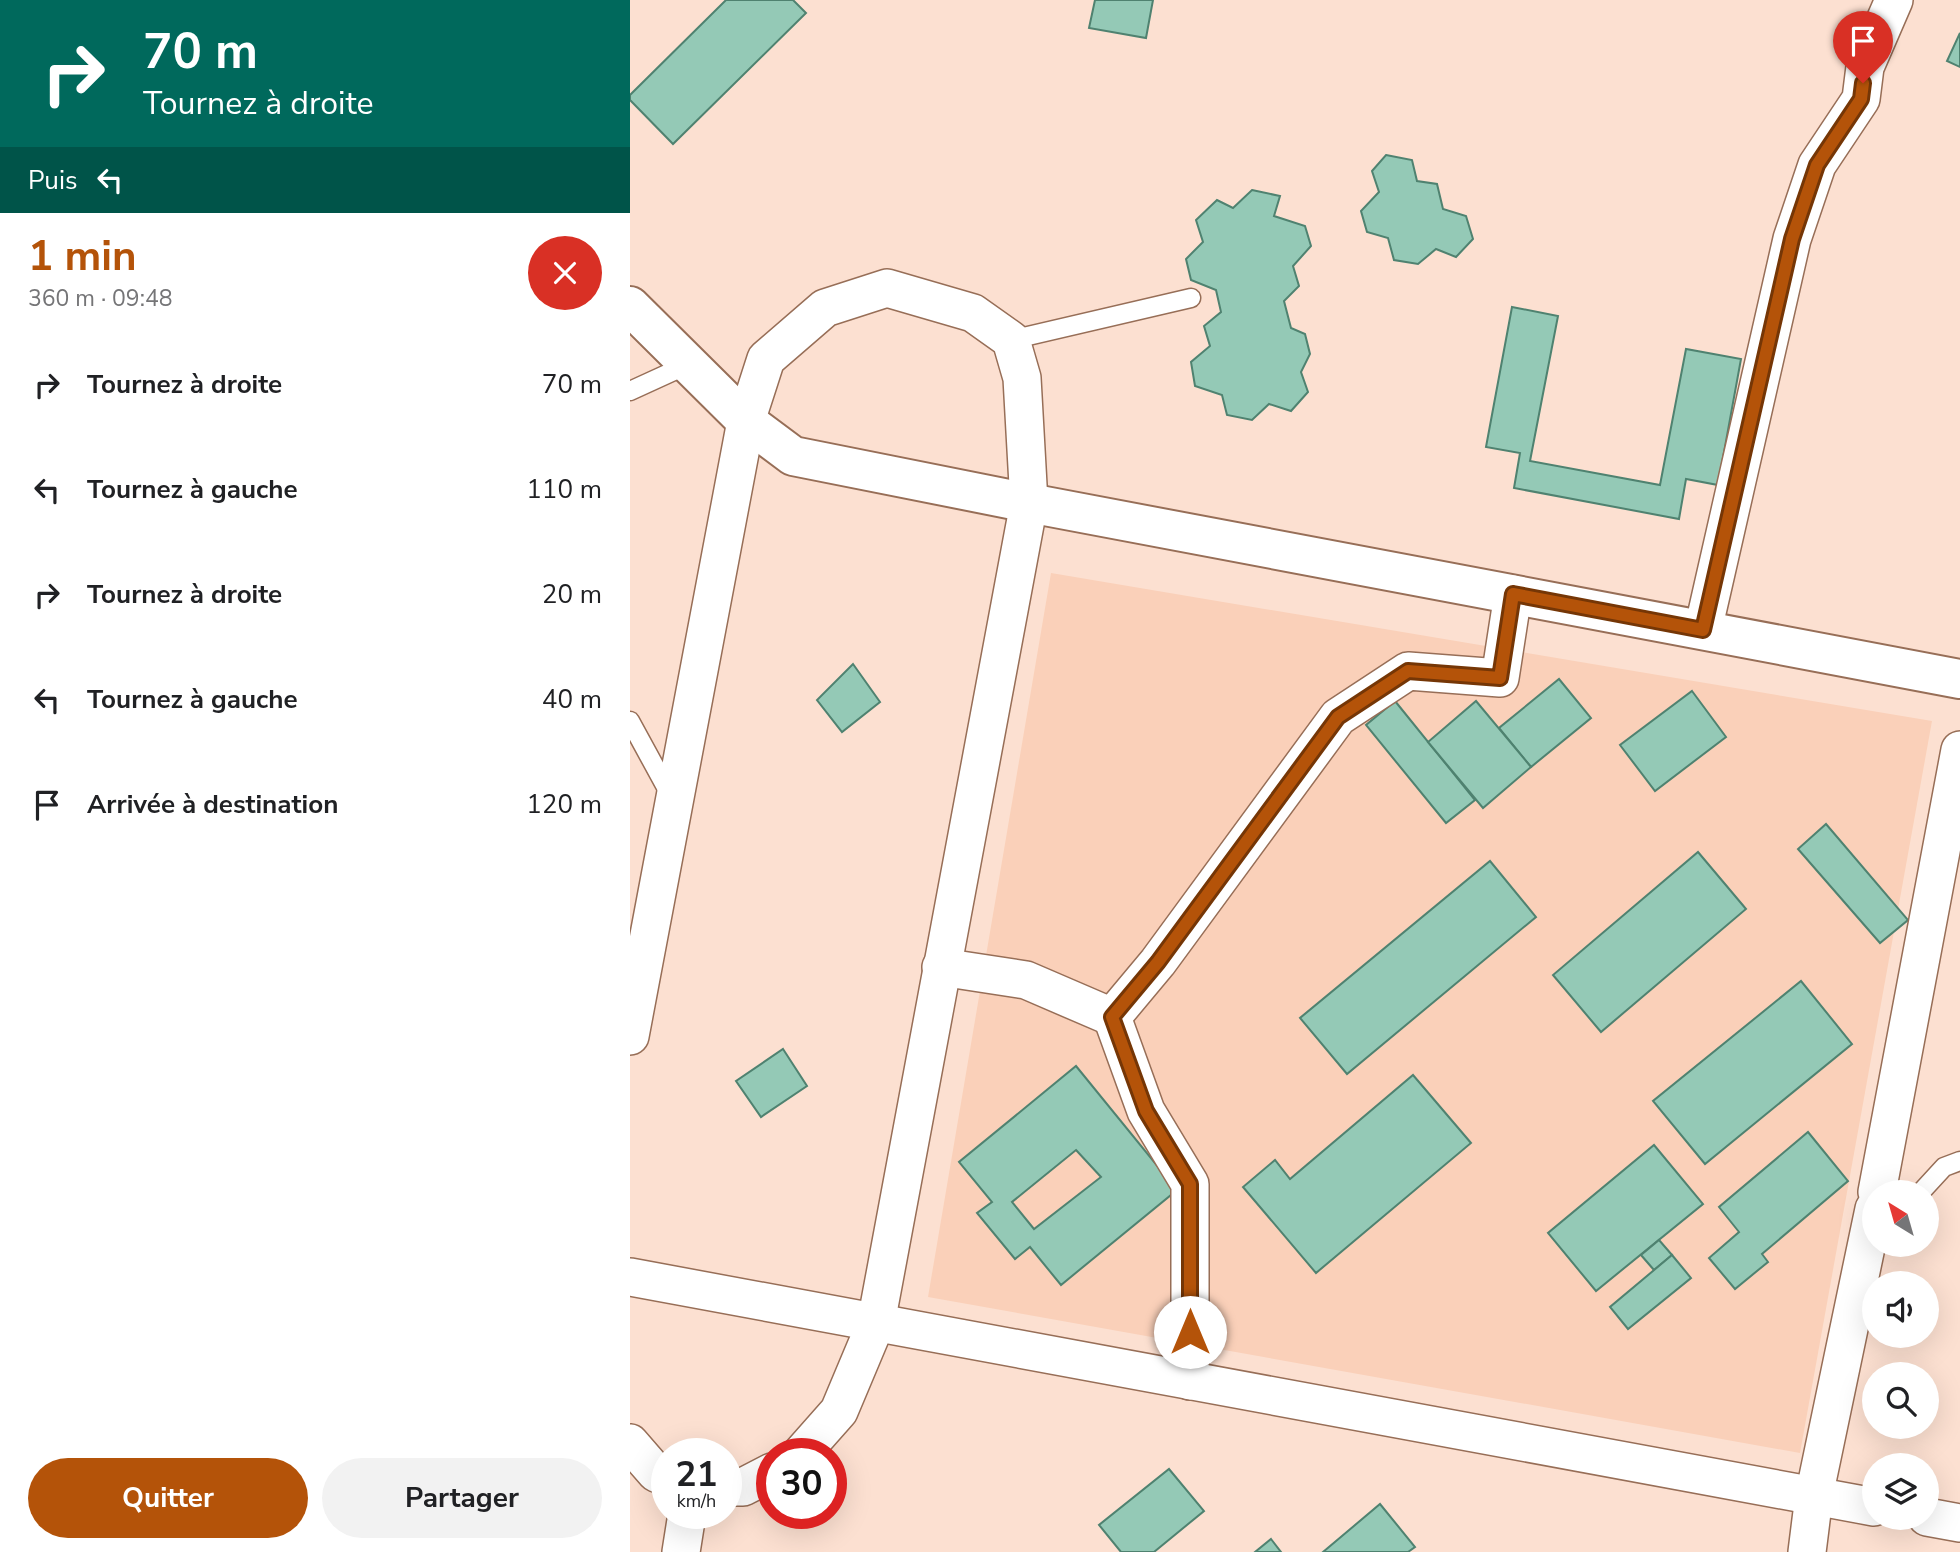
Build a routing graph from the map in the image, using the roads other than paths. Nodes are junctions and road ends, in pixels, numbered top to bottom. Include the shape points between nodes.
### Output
1 (1894, 0) edge
2 (1191, 298) dead end
3 (630, 306) edge
4 (1011, 340) junction
5 (689, 364) junction
6 (630, 391) edge
7 (746, 421) junction
8 (1029, 503) junction
9 (1513, 594) junction
10 (1703, 630) junction
11 (1960, 679) edge
12 (630, 721) edge
13 (1960, 750) edge
14 (674, 802) junction
15 (637, 952) edge
16 (941, 967) junction
17 (1112, 1017) junction
18 (630, 1036) edge
19 (1960, 1161) edge
20 (1879, 1180) edge
21 (1932, 1180) edge
22 (1868, 1257) edge
23 (630, 1278) edge
24 (876, 1323) junction
25 (1190, 1381) junction
26 (815, 1438) edge
27 (630, 1443) edge
28 (651, 1467) edge
29 (1814, 1496) junction
30 (1862, 1505) edge
31 (1939, 1519) edge
32 (1960, 1523) edge
33 (685, 1529) edge
34 (681, 1552) edge
35 (1807, 1552) edge

1 - 10 street via 1865,67 1861,99 1817,165 1792,239
2 - 4 lane
3 - 5 street
4 - 7 street via 973,313 887,288 825,308 766,359
4 - 8 street via 1022,378
5 - 6 lane
5 - 7 street
7 - 8 street via 793,456
7 - 14 street
8 - 9 street
8 - 16 street
9 - 10 street
9 - 17 street via 1500,678 1408,671 1338,717 1158,962
10 - 11 street
12 - 14 lane
13 - 20 street
14 - 15 street
15 - 18 street
16 - 17 street via 1026,980
16 - 24 street
17 - 25 street via 1146,1111 1190,1184
19 - 21 lane via 1944,1167
22 - 29 street
23 - 24 street
24 - 25 street
24 - 26 street via 839,1411
25 - 29 street
27 - 28 street
29 - 30 street
29 - 35 street
31 - 32 street
33 - 34 street

